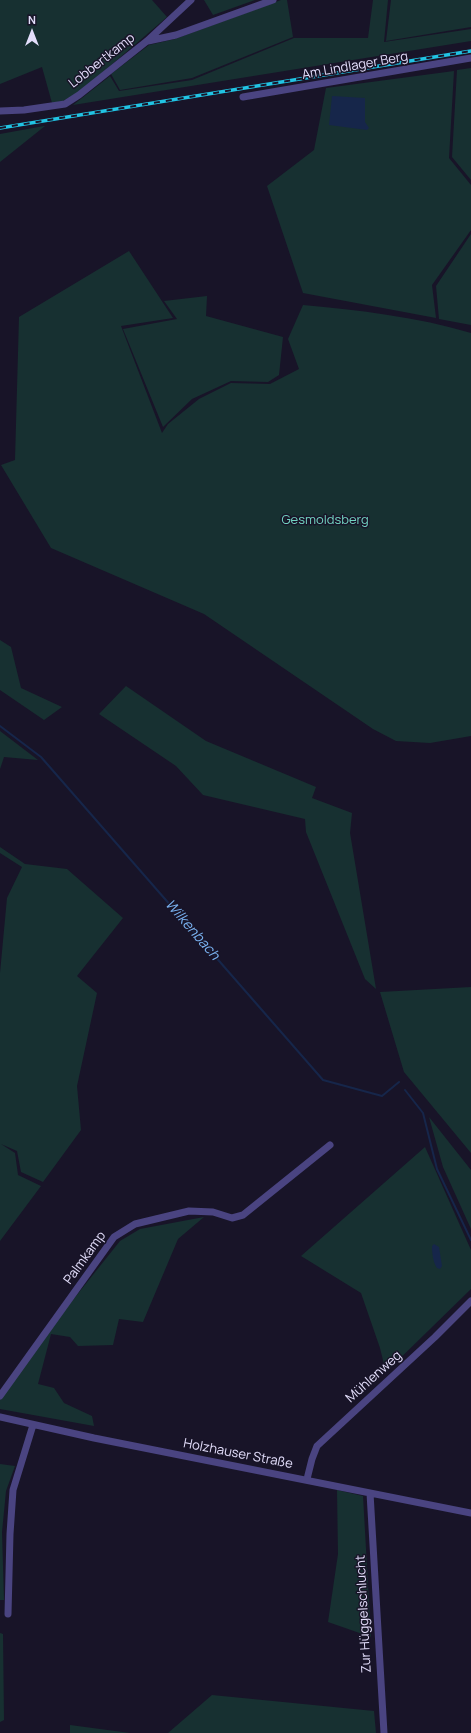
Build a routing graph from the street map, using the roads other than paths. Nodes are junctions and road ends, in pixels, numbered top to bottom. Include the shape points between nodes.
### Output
1 (191, 0) edge
2 (273, 0) edge
3 (148, 41) junction
4 (471, 58) edge
5 (243, 97) dead end
6 (0, 111) edge
7 (330, 1145) dead end
8 (471, 1301) edge
9 (0, 1396) edge
10 (0, 1417) edge
11 (33, 1425) junction
12 (307, 1479) junction
13 (370, 1493) junction
14 (471, 1513) edge
15 (8, 1614) dead end
16 (384, 1733) edge

1 - 3 street, Lobbertkamp
2 - 3 street, Lobbertkamp via 176,35
3 - 6 street, Lobbertkamp via 65,104
4 - 5 street, Am Lindlager Berg
7 - 9 street, Palmkamp via 243,1214 232,1218 213,1212 189,1211 134,1224 114,1237
8 - 12 street, Mühlenweg via 317,1446
10 - 11 street, Holzhauser Straße
11 - 12 street, Holzhauser Straße
11 - 15 street via 13,1490
12 - 13 street, Holzhauser Straße
13 - 14 street, Holzhauser Straße
13 - 16 street, Zur Hüggelschlucht

